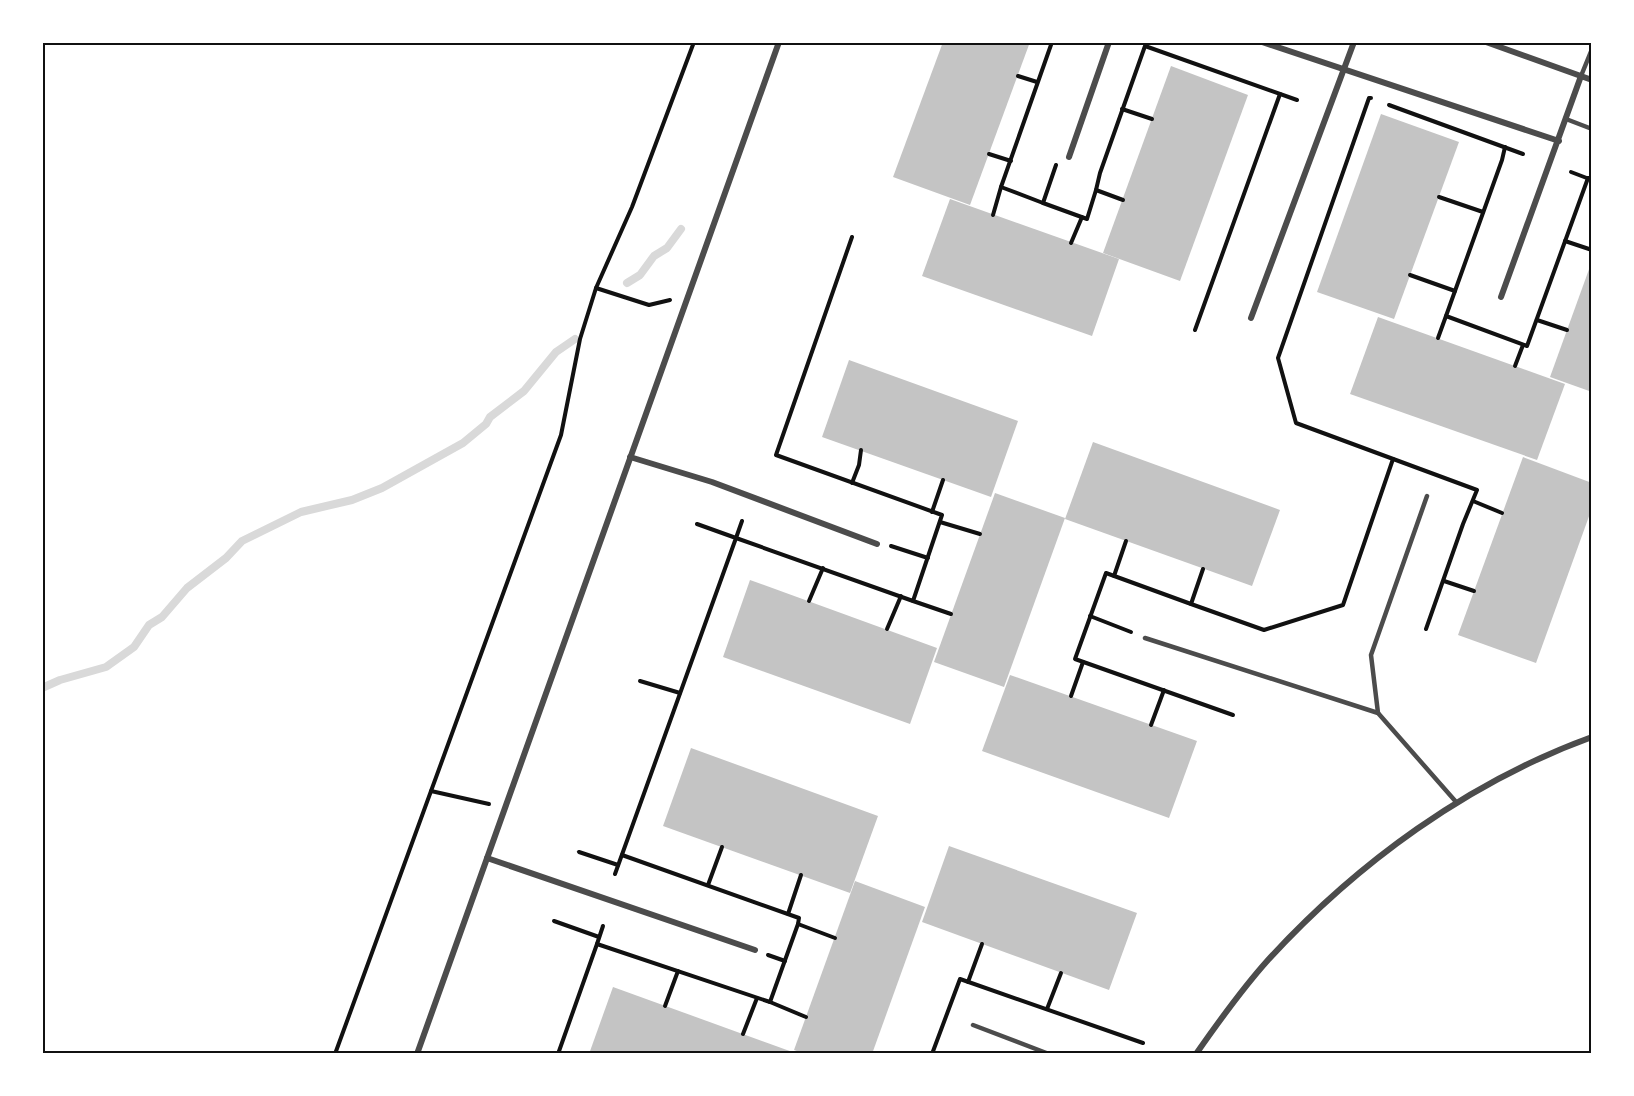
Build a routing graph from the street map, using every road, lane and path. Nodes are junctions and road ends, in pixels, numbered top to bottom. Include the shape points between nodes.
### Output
1 (694, 42) edge
2 (779, 42) edge
3 (1052, 42) edge
4 (1109, 42) edge
5 (1262, 42) edge
6 (1354, 42) edge
7 (1486, 42) edge
8 (1592, 49) edge
9 (1344, 69) junction
10 (1018, 76) dead end
11 (1581, 76) junction
12 (1592, 80) edge
13 (1037, 82) junction
14 (1280, 94) junction
15 (1297, 100) dead end
16 (1122, 109) junction
17 (1152, 119) dead end
18 (1566, 119) junction
19 (1592, 129) edge
20 (1559, 141) junction
21 (989, 154) dead end
22 (1523, 154) dead end
23 (1069, 158) dead end
24 (1059, 159) dead end
25 (1011, 161) junction
26 (1571, 172) dead end
27 (1592, 180) edge
28 (1001, 187) junction
29 (1096, 190) junction
30 (1439, 197) dead end
31 (1123, 200) dead end
32 (1043, 203) junction
33 (1483, 212) dead end
34 (993, 215) dead end
35 (1082, 217) junction
36 (852, 237) dead end
37 (1565, 241) dead end
38 (1071, 243) dead end
39 (1592, 250) edge
40 (1410, 275) dead end
41 (596, 288) junction
42 (1455, 291) dead end
43 (689, 295) junction
44 (1501, 297) dead end
45 (1446, 316) dead end
46 (1251, 318) dead end
47 (1537, 320) dead end
48 (1195, 330) dead end
49 (1567, 330) dead end
50 (1438, 338) dead end
51 (1522, 345) dead end
52 (1515, 366) dead end
53 (861, 450) dead end
54 (630, 457) junction
55 (1393, 459) junction
56 (943, 480) dead end
57 (852, 483) junction
58 (1427, 496) dead end
59 (1473, 501) junction
60 (932, 512) junction
61 (1502, 513) dead end
62 (742, 521) dead end
63 (940, 522) junction
64 (697, 524) dead end
65 (980, 534) dead end
66 (736, 538) junction
67 (1126, 541) dead end
68 (877, 544) dead end
69 (894, 547) dead end
70 (928, 558) junction
71 (823, 568) junction
72 (1203, 569) dead end
73 (1114, 576) dead end
74 (1444, 580) dead end
75 (1474, 591) dead end
76 (901, 596) junction
77 (913, 601) junction
78 (809, 602) dead end
79 (951, 614) dead end
80 (1090, 616) dead end
81 (1113, 624) dead end
82 (887, 629) dead end
83 (1426, 629) dead end
84 (1145, 638) dead end
85 (1083, 662) dead end
86 (640, 681) dead end
87 (1164, 690) dead end
88 (680, 693) junction
89 (1071, 696) dead end
90 (1378, 712) junction
91 (1151, 725) dead end
92 (1592, 737) edge
93 (431, 791) junction
94 (1457, 803) junction
95 (505, 807) junction
96 (722, 847) dead end
97 (579, 852) dead end
98 (622, 855) dead end
99 (487, 858) junction
100 (618, 865) junction
101 (615, 874) dead end
102 (801, 875) dead end
103 (708, 885) junction
104 (788, 914) junction
105 (554, 921) dead end
106 (798, 924) junction
107 (603, 927) dead end
108 (599, 937) junction
109 (835, 938) dead end
110 (597, 944) junction
111 (982, 944) dead end
112 (755, 950) dead end
113 (763, 953) dead end
114 (784, 961) junction
115 (678, 971) junction
116 (1061, 973) dead end
117 (969, 982) junction
118 (757, 998) junction
119 (770, 1002) junction
120 (664, 1006) dead end
121 (1047, 1009) junction
122 (806, 1017) dead end
123 (973, 1025) dead end
124 (743, 1034) dead end
125 (1143, 1043) dead end
126 (337, 1054) edge
127 (417, 1054) edge
128 (558, 1054) edge
129 (932, 1054) edge
130 (1048, 1054) edge
131 (1196, 1054) edge

1 - 41 path via 632,207
2 - 43 street
3 - 13 path
4 - 23 street
5 - 9 street
6 - 9 street
7 - 11 street
8 - 11 lane
9 - 20 street
9 - 46 street
10 - 13 path
11 - 12 street
11 - 18 street
13 - 25 path
14 - 15 path
14 - 16 path via 1145,46
14 - 48 path
16 - 17 path
16 - 29 path
18 - 19 lane
18 - 20 street
20 - 44 street
21 - 25 path
22 - 55 path via 1369,98 1278,358 1296,423
24 - 32 path
25 - 28 path
26 - 27 path
28 - 32 path
28 - 34 path
29 - 31 path
29 - 35 path via 1087,219
30 - 33 path
32 - 35 path
35 - 38 path
36 - 57 path via 776,455
37 - 39 path
40 - 42 path
41 - 43 path via 649,305
41 - 93 path via 580,339 561,435
43 - 54 street
45 - 50 path
47 - 49 path
51 - 52 path
53 - 57 path
54 - 68 street via 712,482
54 - 95 street
55 - 59 path via 1478,490
55 - 72 path via 1342,605 1264,630 1191,604
56 - 60 path
57 - 60 path
58 - 90 lane via 1371,655
59 - 61 path
59 - 83 path
60 - 63 path via 942,515
62 - 66 path
63 - 65 path
63 - 70 path
64 - 66 path
66 - 71 path
66 - 88 path
67 - 73 path
69 - 70 path
70 - 77 path
71 - 76 path
71 - 78 path
74 - 75 path
76 - 77 path
76 - 82 path
77 - 79 path
80 - 81 path
84 - 90 lane
85 - 89 path
86 - 88 path
87 - 91 path
88 - 100 path
90 - 94 lane
92 - 94 street via 1509,774
93 - 95 path
93 - 126 path
94 - 131 street via 1385,852 1329,898 1268,960
95 - 99 street
96 - 103 path
97 - 100 path
98 - 103 path
99 - 112 street
99 - 127 street
100 - 101 path
102 - 104 path
103 - 104 path
104 - 106 path via 800,918
105 - 108 path
106 - 109 path
106 - 114 path
107 - 108 path
108 - 110 path
110 - 115 path
110 - 128 path
111 - 117 path
113 - 114 path
114 - 119 path
115 - 118 path
115 - 120 path
116 - 121 path
117 - 121 path
117 - 129 path via 960,979
118 - 119 path
118 - 124 path
119 - 122 path
121 - 125 path
123 - 130 lane

